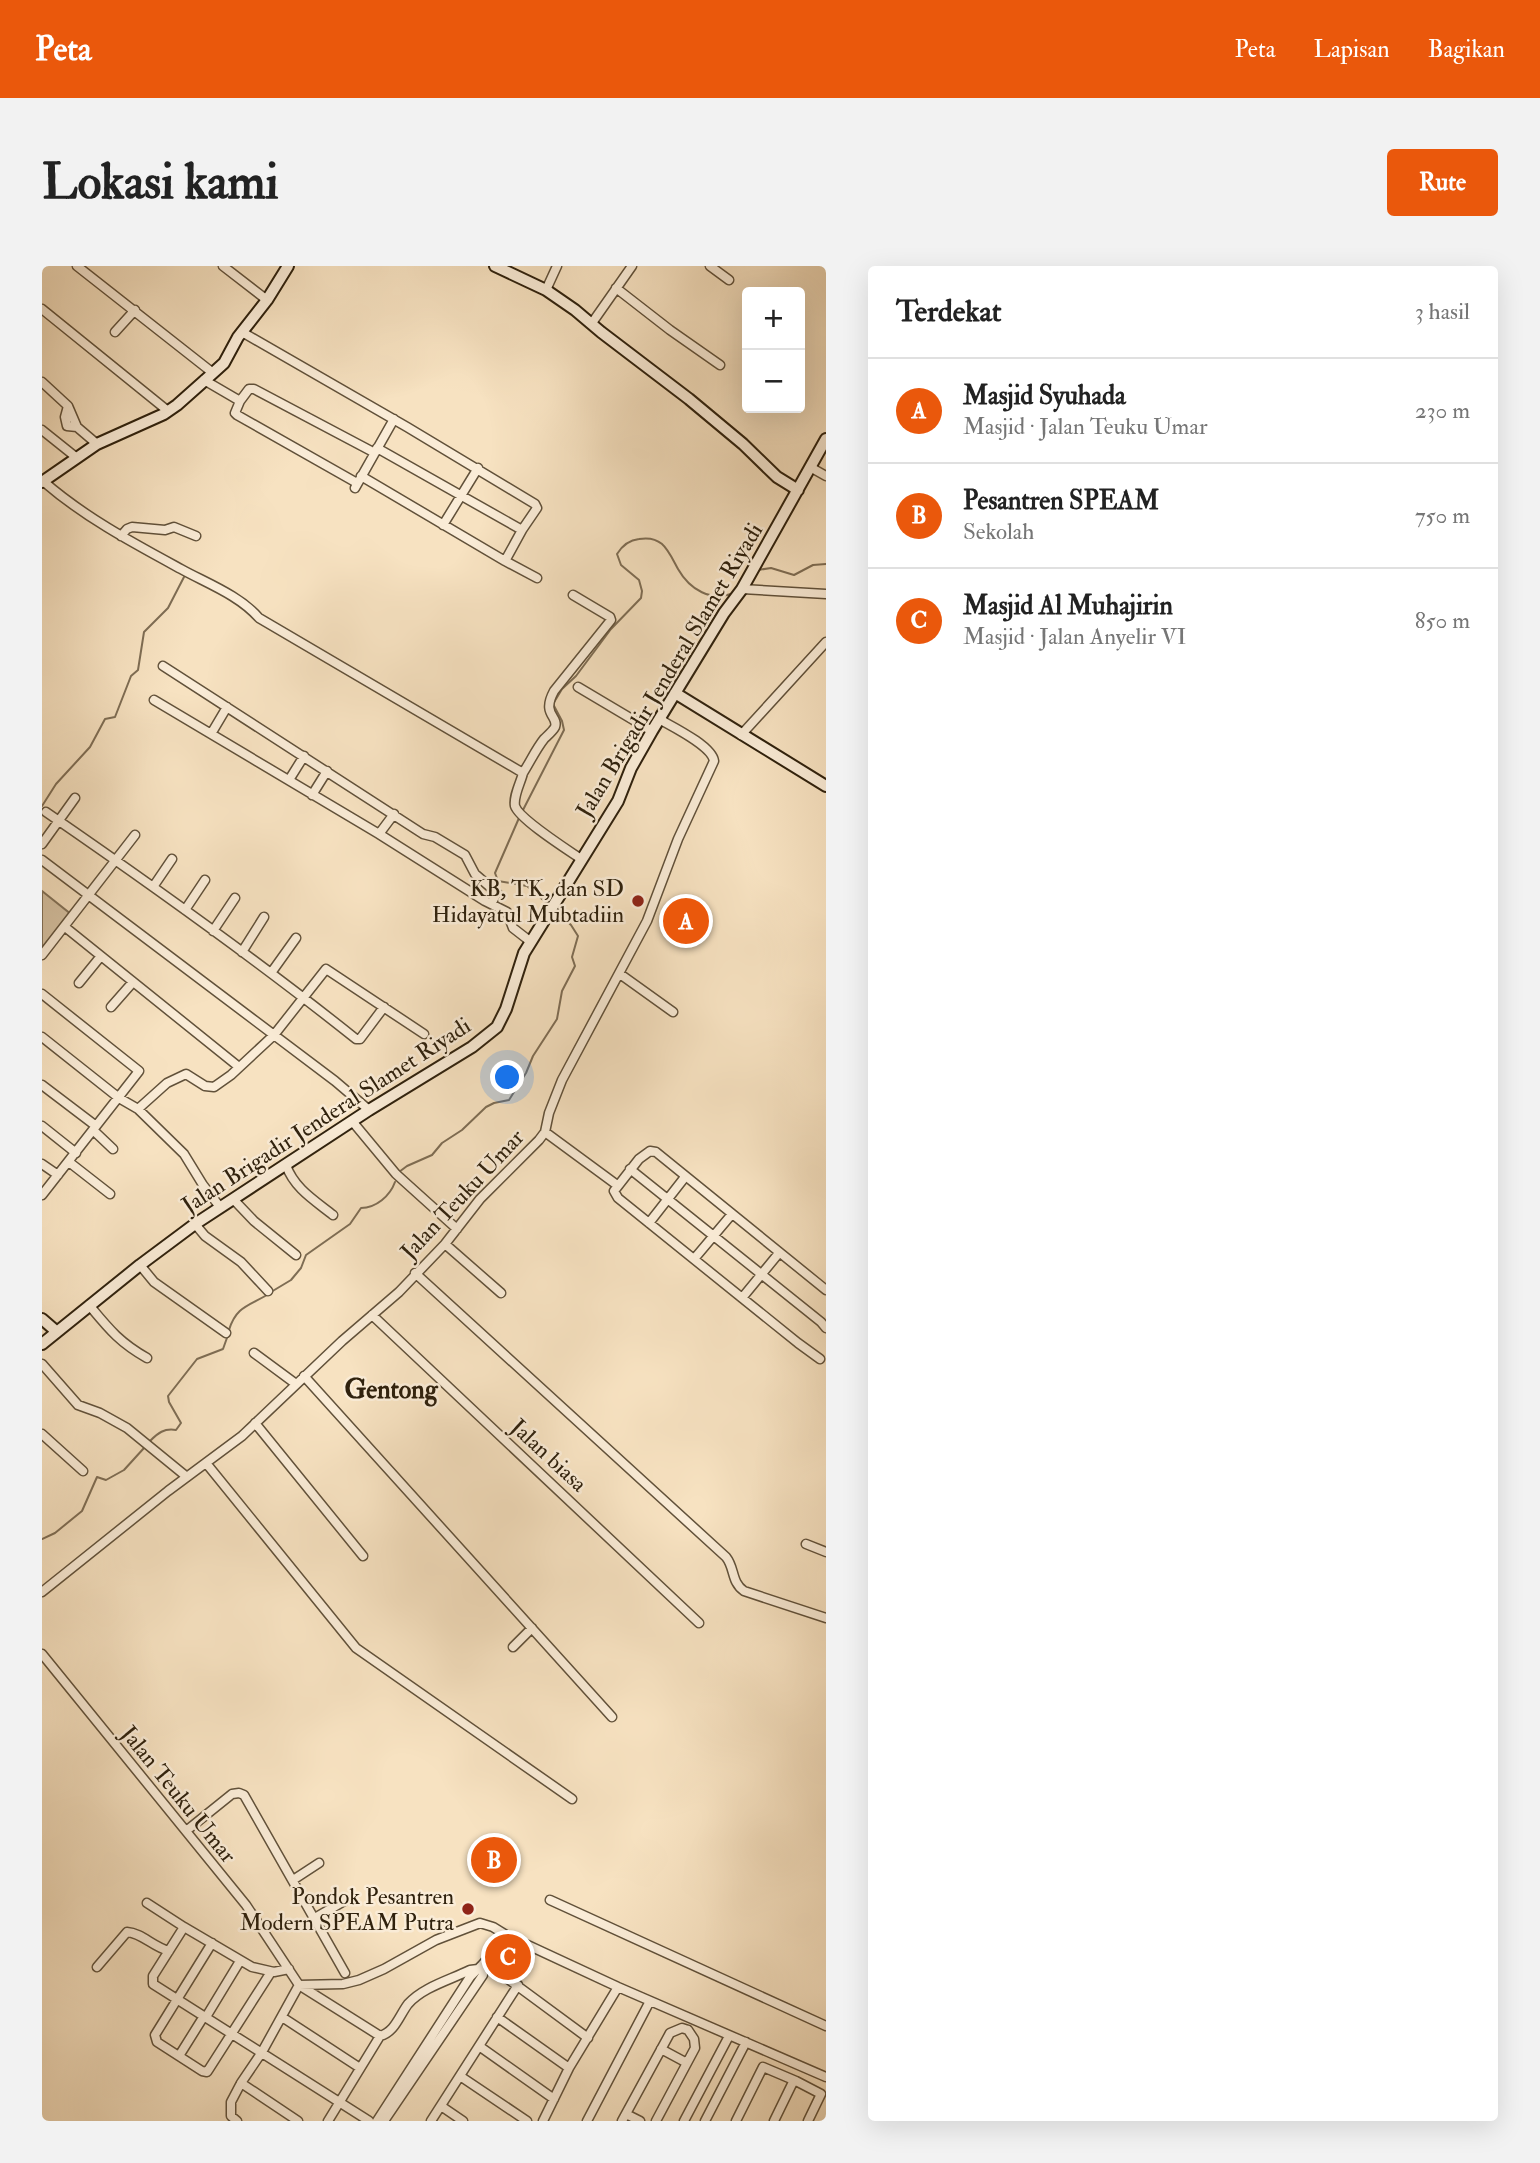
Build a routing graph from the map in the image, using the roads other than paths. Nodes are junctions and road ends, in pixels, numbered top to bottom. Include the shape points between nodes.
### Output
1 (77, 266) edge
2 (223, 266) edge
3 (495, 266) edge
4 (557, 266) edge
5 (632, 266) edge
6 (710, 266) edge
7 (284, 268) edge
8 (514, 270) edge
9 (729, 280) dead end
10 (616, 288) junction
11 (546, 290) junction
12 (267, 300) junction
13 (42, 309) edge
14 (135, 310) junction
15 (592, 323) junction
16 (115, 332) dead end
17 (242, 332) junction
18 (720, 365) dead end
19 (209, 377) junction
20 (42, 382) edge
21 (240, 401) junction
22 (167, 411) junction
23 (394, 419) junction
24 (42, 430) edge
25 (826, 439) edge
26 (97, 444) junction
27 (376, 450) junction
28 (76, 458) junction
29 (810, 467) junction
30 (478, 468) junction
31 (826, 476) edge
32 (43, 481) edge
33 (358, 482) junction
34 (798, 490) junction
35 (460, 495) junction
36 (443, 525) junction
37 (522, 530) junction
38 (121, 536) junction
39 (196, 536) dead end
40 (505, 561) junction
41 (537, 578) dead end
42 (742, 589) junction
43 (826, 594) edge
44 (573, 595) dead end
45 (826, 642) edge
46 (163, 666) dead end
47 (578, 687) dead end
48 (675, 693) junction
49 (154, 700) dead end
50 (227, 706) junction
51 (659, 719) junction
52 (652, 731) junction
53 (211, 734) junction
54 (741, 735) junction
55 (304, 756) junction
56 (327, 771) junction
57 (523, 773) junction
58 (289, 780) junction
59 (826, 786) edge
60 (312, 794) junction
61 (75, 798) dead end
62 (46, 812) dead end
63 (394, 814) junction
64 (60, 821) junction
65 (379, 834) junction
66 (135, 835) dead end
67 (42, 844) edge
68 (172, 859) dead end
69 (581, 859) junction
70 (42, 860) edge
71 (116, 860) junction
72 (475, 874) junction
73 (205, 880) dead end
74 (153, 887) junction
75 (466, 889) junction
76 (89, 896) junction
77 (236, 898) dead end
78 (491, 904) junction
79 (185, 910) junction
80 (264, 918) dead end
81 (65, 927) junction
82 (213, 931) junction
83 (296, 938) dead end
84 (531, 942) junction
85 (242, 951) junction
86 (42, 955) edge
87 (101, 956) junction
88 (271, 973) junction
89 (620, 974) junction
90 (133, 982) junction
91 (79, 983) dead end
92 (42, 994) edge
93 (303, 996) junction
94 (111, 1007) dead end
95 (384, 1007) junction
96 (673, 1012) dead end
97 (424, 1034) dead end
98 (274, 1035) junction
99 (42, 1037) edge
100 (239, 1067) junction
101 (42, 1085) edge
102 (119, 1098) junction
103 (138, 1109) junction
104 (369, 1110) junction
105 (352, 1121) junction
106 (42, 1126) edge
107 (95, 1128) junction
108 (545, 1132) junction
109 (113, 1149) dead end
110 (76, 1153) junction
111 (69, 1162) junction
112 (42, 1164) edge
113 (286, 1165) junction
114 (630, 1170) junction
115 (58, 1175) junction
116 (685, 1177) junction
117 (617, 1185) junction
118 (110, 1194) dead end
119 (42, 1195) edge
120 (233, 1199) junction
121 (667, 1199) junction
122 (220, 1208) junction
123 (732, 1214) junction
124 (333, 1215) dead end
125 (649, 1223) junction
126 (195, 1224) junction
127 (457, 1229) junction
128 (714, 1236) junction
129 (445, 1244) junction
130 (779, 1253) junction
131 (296, 1255) dead end
132 (694, 1259) junction
133 (140, 1265) junction
134 (415, 1273) junction
135 (762, 1275) junction
136 (826, 1290) edge
137 (268, 1291) dead end
138 (501, 1293) dead end
139 (742, 1298) junction
140 (89, 1305) junction
141 (372, 1315) junction
142 (42, 1319) edge
143 (826, 1328) edge
144 (57, 1332) junction
145 (226, 1333) dead end
146 (42, 1344) edge
147 (254, 1353) dead end
148 (147, 1357) dead end
149 (820, 1359) dead end
150 (42, 1364) edge
151 (304, 1376) junction
152 (296, 1384) junction
153 (255, 1423) junction
154 (42, 1434) edge
155 (206, 1463) junction
156 (83, 1471) dead end
157 (187, 1477) junction
158 (806, 1544) dead end
159 (826, 1552) edge
160 (363, 1556) dead end
161 (42, 1592) edge
162 (826, 1618) edge
163 (699, 1623) dead end
164 (532, 1628) junction
165 (513, 1647) dead end
166 (42, 1654) edge
167 (612, 1717) dead end
168 (572, 1799) dead end
169 (186, 1831) junction
170 (319, 1863) dead end
171 (293, 1880) junction
172 (346, 1900) dead end
173 (550, 1900) dead end
174 (147, 1903) dead end
175 (313, 1919) junction
176 (184, 1927) junction
177 (506, 1935) junction
178 (212, 1942) junction
179 (169, 1951) junction
180 (240, 1961) junction
181 (97, 1967) dead end
182 (482, 1967) junction
183 (289, 1969) junction
184 (271, 1972) junction
185 (345, 1973) dead end
186 (299, 1985) junction
187 (518, 1986) junction
188 (618, 1987) junction
189 (177, 1999) junction
190 (649, 2001) junction
191 (205, 2017) junction
192 (282, 2017) junction
193 (497, 2017) junction
194 (694, 2020) junction
195 (826, 2026) edge
196 (688, 2030) junction
197 (231, 2033) junction
198 (380, 2036) junction
199 (729, 2036) junction
200 (588, 2038) junction
201 (746, 2042) junction
202 (479, 2046) junction
203 (661, 2049) junction
204 (262, 2052) junction
205 (178, 2056) junction
206 (777, 2056) junction
207 (687, 2063) junction
208 (360, 2068) junction
209 (569, 2068) junction
210 (771, 2070) junction
211 (460, 2076) junction
212 (826, 2077) edge
213 (796, 2081) junction
214 (241, 2083) junction
215 (554, 2099) junction
216 (340, 2102) junction
217 (441, 2106) junction
218 (624, 2117) edge
219 (237, 2121) edge
220 (298, 2121) edge
221 (328, 2121) edge
222 (369, 2121) edge
223 (377, 2121) edge
224 (384, 2121) edge
225 (431, 2121) edge
226 (463, 2121) edge
227 (527, 2121) edge
228 (543, 2121) edge
229 (587, 2121) edge
230 (640, 2121) edge
231 (656, 2121) edge
232 (684, 2121) edge
233 (705, 2121) edge
234 (736, 2121) edge
235 (774, 2121) edge
236 (808, 2121) edge

1 - 14 street
2 - 12 street
3 - 8 main road
4 - 11 street
5 - 10 street
6 - 9 street
7 - 12 main road
8 - 11 main road
10 - 15 street
10 - 18 street
11 - 15 main road
12 - 17 main road
13 - 22 street
14 - 16 street
14 - 19 street
15 - 34 main road via 743,444 776,477
17 - 19 main road
17 - 23 street
19 - 21 street
19 - 22 main road
20 - 26 street via 68,406 65,423
21 - 27 street via 254,388
21 - 33 street via 237,415
22 - 26 main road
23 - 27 street
23 - 30 street
24 - 28 street
25 - 29 main road, Jalan Brigadir Jenderal Slamet Riyadi
26 - 28 main road
27 - 33 street
27 - 35 street
28 - 32 main road
29 - 31 street
29 - 34 main road, Jalan Brigadir Jenderal Slamet Riyadi
30 - 35 street
30 - 37 street via 537,506
32 - 38 street
33 - 36 street
34 - 42 main road, Jalan Brigadir Jenderal Slamet Riyadi
35 - 36 street
35 - 37 street
36 - 40 street
37 - 40 street
38 - 39 street via 132,527 174,527
38 - 57 street
40 - 41 street
42 - 43 street
42 - 48 main road, Jalan Brigadir Jenderal Slamet Riyadi
44 - 57 street via 611,620 554,691 548,709 555,727
45 - 54 street
46 - 50 street
47 - 52 street
48 - 51 main road, Jalan Brigadir Jenderal Slamet Riyadi
48 - 54 main road
49 - 53 street
50 - 53 street
50 - 55 street
51 - 52 main road, Jalan Brigadir Jenderal Slamet Riyadi
51 - 89 street, Jalan Teuku Umar via 689,736 715,759
52 - 69 main road, Jalan Brigadir Jenderal Slamet Riyadi via 618,801
53 - 58 street
54 - 59 main road
55 - 56 street
55 - 58 street
56 - 60 street
56 - 63 street
57 - 69 street via 515,799 517,810
58 - 60 street
60 - 65 street
61 - 64 street
62 - 64 street
63 - 65 street
63 - 72 street via 465,855
64 - 67 street
64 - 71 street
65 - 75 street
66 - 71 street
68 - 74 street
69 - 84 main road, Jalan Brigadir Jenderal Slamet Riyadi
70 - 76 street
71 - 74 street
71 - 76 street
72 - 75 street
72 - 78 street via 496,893
73 - 79 street
74 - 79 street
75 - 78 street
76 - 81 street
76 - 98 street
77 - 82 street
78 - 84 street via 507,912 513,928
79 - 82 street
80 - 85 street
81 - 86 street
81 - 87 street
82 - 85 street
83 - 88 street
84 - 104 main road, Jalan Brigadir Jenderal Slamet Riyadi via 497,1027
85 - 88 street
87 - 90 street
87 - 91 street
88 - 93 street
89 - 96 street
89 - 108 street, Jalan Teuku Umar via 562,1080
90 - 94 street
90 - 100 street
92 - 102 street via 138,1068 139,1073
93 - 95 street via 326,969
93 - 95 street via 358,1039
93 - 98 street
95 - 97 street
98 - 100 street
98 - 104 street
99 - 102 street
100 - 103 street via 211,1088 183,1075
101 - 107 street
102 - 103 street
102 - 107 street
103 - 122 street via 184,1154
104 - 105 main road, Jalan Brigadir Jenderal Slamet Riyadi
105 - 113 main road, Jalan Brigadir Jenderal Slamet Riyadi
105 - 127 street via 396,1174
106 - 110 street
107 - 109 street
107 - 110 street
108 - 117 street
108 - 127 street, Jalan Teuku Umar
110 - 111 street
111 - 115 street
111 - 118 street
112 - 115 street
113 - 120 main road, Jalan Brigadir Jenderal Slamet Riyadi
113 - 124 street via 304,1193
114 - 116 street via 650,1151
114 - 117 street
114 - 121 street
115 - 119 street
116 - 121 street
116 - 123 street
117 - 125 street via 618,1198
120 - 122 main road, Jalan Brigadir Jenderal Slamet Riyadi
120 - 131 street
121 - 125 street
121 - 128 street
122 - 126 main road, Jalan Brigadir Jenderal Slamet Riyadi
123 - 128 street
123 - 130 street
125 - 132 street
126 - 133 main road, Jalan Brigadir Jenderal Slamet Riyadi
126 - 137 street
127 - 129 street, Jalan Teuku Umar
128 - 132 street
128 - 135 street
129 - 134 street, Jalan Teuku Umar
129 - 138 street
130 - 135 street
130 - 136 street
132 - 139 street
133 - 140 main road, Jalan Brigadir Jenderal Slamet Riyadi
133 - 145 street via 154,1282
134 - 141 street, Jalan Teuku Umar
134 - 162 street via 726,1557 738,1587
135 - 139 street
135 - 143 street
139 - 149 street
140 - 144 main road, Jalan Brigadir Jenderal Slamet Riyadi
140 - 148 street via 109,1331
141 - 151 street, Jalan Teuku Umar
141 - 163 street, Jalan biasa
142 - 144 main road
144 - 146 main road, Jalan Brigadir Jenderal Slamet Riyadi
147 - 152 street
150 - 157 street via 78,1405 117,1422
151 - 152 street, Jalan Teuku Umar
151 - 164 street
152 - 153 street, Jalan Teuku Umar
153 - 155 street, Jalan Teuku Umar
153 - 160 street
154 - 156 street
155 - 157 street, Jalan Teuku Umar
155 - 168 street via 356,1648
157 - 161 street, Jalan Teuku Umar
158 - 159 street
164 - 165 street
164 - 167 street
166 - 169 street, Jalan Teuku Umar
169 - 171 street via 232,1794 244,1795
169 - 183 street, Jalan Teuku Umar via 246,1905
170 - 171 street
171 - 175 street
172 - 175 street
173 - 195 street
174 - 176 street
175 - 185 street
176 - 178 street
176 - 179 street
177 - 182 street
177 - 186 street via 480,1923 359,1980
177 - 188 street
178 - 180 street
178 - 189 street
179 - 181 street via 127,1933
179 - 189 street via 152,1980
180 - 184 street
180 - 191 street
182 - 187 street
182 - 198 street via 418,1994 393,2028
182 - 223 street via 470,1978
182 - 224 street
183 - 184 street
183 - 186 street, Jalan Teuku Umar
184 - 197 street
186 - 192 street
186 - 198 street
187 - 193 street
187 - 200 street
188 - 190 street
188 - 200 street
189 - 191 street
189 - 205 street via 155,2035 157,2042
190 - 194 street
190 - 229 street
191 - 197 street
191 - 205 street
192 - 204 street
192 - 208 street
193 - 202 street
193 - 209 street
194 - 196 street
194 - 199 street
196 - 203 street via 670,2033
196 - 207 street via 695,2044
197 - 204 street
197 - 205 street via 207,2072
198 - 208 street
199 - 201 street
199 - 232 street
200 - 209 street
201 - 206 street
201 - 233 street
202 - 211 street
202 - 215 street
203 - 207 street
203 - 218 street
204 - 214 street
204 - 216 street
206 - 210 street
206 - 212 street
207 - 231 street
208 - 216 street
209 - 215 street
210 - 213 street
210 - 234 street via 763,2067
211 - 217 street
211 - 227 street
213 - 235 street
213 - 236 street via 821,2094
214 - 219 street via 230,2109
214 - 220 street
215 - 228 street
216 - 221 street
216 - 222 street
217 - 225 street
217 - 226 street
218 - 230 street

